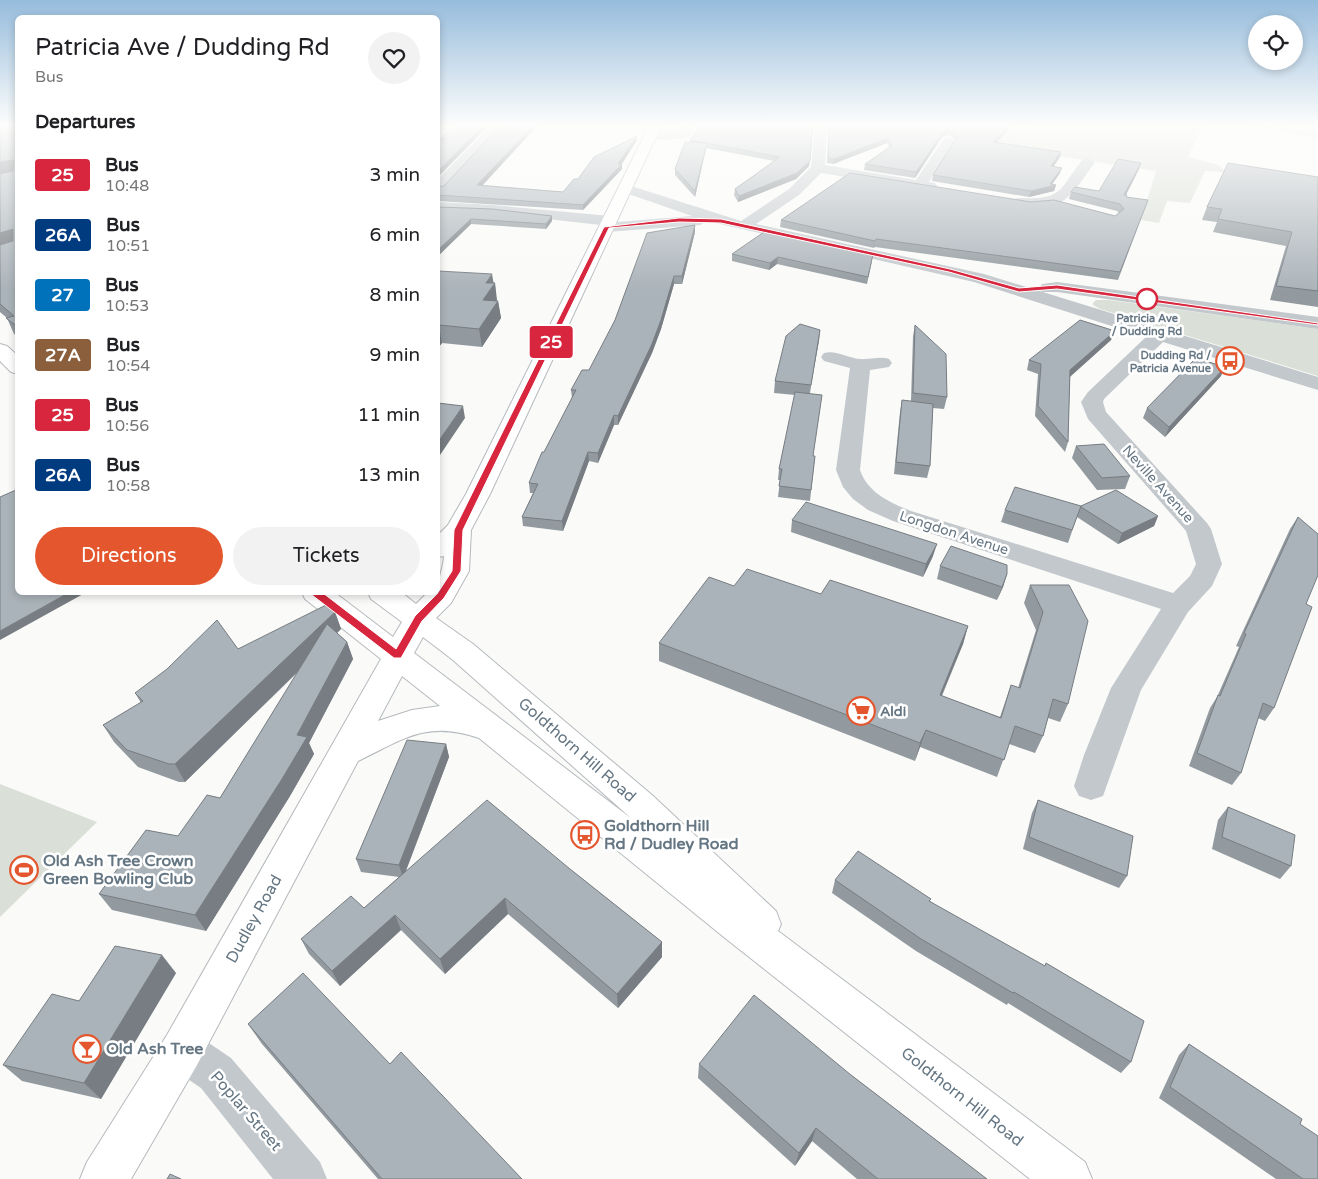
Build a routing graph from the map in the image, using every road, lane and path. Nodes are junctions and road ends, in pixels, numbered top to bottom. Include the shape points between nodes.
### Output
1 (628, 181) edge
2 (805, 181) edge
3 (896, 181) edge
4 (922, 181) edge
5 (1073, 181) edge
6 (920, 185) junction
7 (625, 188) junction
8 (939, 188) edge
9 (1006, 200) edge
10 (1054, 201) junction
11 (440, 206) edge
12 (1073, 206) edge
13 (721, 221) junction
14 (609, 224) junction
15 (743, 226) junction
16 (1019, 290) junction
17 (1318, 323) edge
18 (1159, 335) junction
19 (0, 350) edge
20 (831, 357) dead end
21 (15, 365) edge
22 (1318, 384) edge
23 (448, 536) edge
24 (440, 546) edge
25 (319, 595) edge
26 (389, 595) edge
27 (1178, 605) junction
28 (417, 606) edge
29 (397, 655) junction
30 (492, 731) junction
31 (347, 751) junction
32 (1091, 786) dead end
33 (856, 1016) junction
34 (182, 1050) junction
35 (104, 1179) edge
36 (303, 1179) edge
37 (1068, 1179) edge

1 - 7 main road
2 - 15 street
3 - 6 street
4 - 6 street
5 - 10 street via 1068,192
6 - 8 street
7 - 13 street
7 - 14 main road
9 - 10 street via 1029,203
10 - 12 street
11 - 14 street via 493,209
13 - 14 street
13 - 15 street
14 - 23 main road
15 - 16 street via 950,271
16 - 17 street via 1057,287
16 - 18 street
18 - 22 street
18 - 27 street, Neville Avenue via 1092,402 1096,414 1198,528 1209,564 1202,580
19 - 21 main road
20 - 27 street, Longdon Avenue via 871,364 848,470 850,481 877,506
23 - 24 main road
23 - 28 main road, Dudley Road via 456,571 441,596
25 - 29 main road, Goldthorn Hill Road
26 - 28 main road, Goldthorn Hill Road
27 - 32 street, Neville Avenue via 1126,688
28 - 29 main road, Dudley Road
28 - 33 main road, Goldthorn Hill Road via 463,652 640,805
29 - 30 main road, Goldthorn Hill Road
29 - 31 main road, Dudley Road
30 - 31 main road via 466,719 431,718 401,724
30 - 33 main road, Goldthorn Hill Road
31 - 34 main road, Dudley Road
33 - 37 main road, Goldthorn Hill Road
34 - 35 main road, Dudley Road
34 - 36 street, Poplar Street via 216,1072

